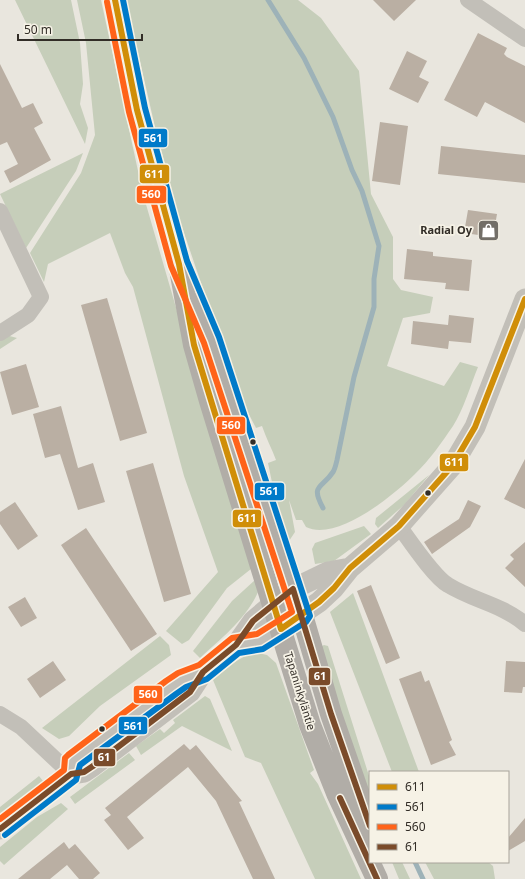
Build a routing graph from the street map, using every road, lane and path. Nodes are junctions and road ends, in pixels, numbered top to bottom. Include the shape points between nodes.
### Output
1 (115, 0) edge
2 (468, 0) edge
3 (525, 39) edge
4 (0, 211) edge
5 (179, 264) junction
6 (525, 299) edge
7 (0, 333) edge
8 (399, 526) junction
9 (350, 568) junction
10 (294, 589) junction
11 (273, 604) junction
12 (302, 615) junction
13 (525, 624) edge
14 (281, 629) junction
15 (236, 645) junction
16 (0, 714) edge
17 (71, 774) junction
18 (369, 823) edge
19 (0, 829) edge
20 (369, 862) edge
21 (370, 863) edge
22 (384, 863) edge
23 (377, 879) edge
24 (391, 879) edge

1 - 5 main road, Tapaninkyläntie via 137,110
2 - 3 street
4 - 7 street via 41,297 28,315
5 - 10 main road, Tapaninkyläntie via 211,340
5 - 11 main road, Tapaninkyläntie via 194,345
6 - 8 street via 475,427 452,466
8 - 9 street
8 - 13 street via 447,585 505,609
9 - 10 street via 328,572
9 - 12 street via 334,588
10 - 11 street
10 - 12 main road, Tapaninkyläntie
11 - 14 main road, Tapaninkyläntie
11 - 15 street via 253,621
12 - 14 street
12 - 18 main road, Tapaninkyläntie via 331,714
14 - 15 street via 260,642
14 - 20 main road, Tapaninkyläntie via 310,725 337,793
15 - 17 street via 203,672 182,680 83,753 73,761
16 - 17 street via 20,727
17 - 19 street
21 - 23 main road, Tapaninkyläntie
22 - 24 main road

